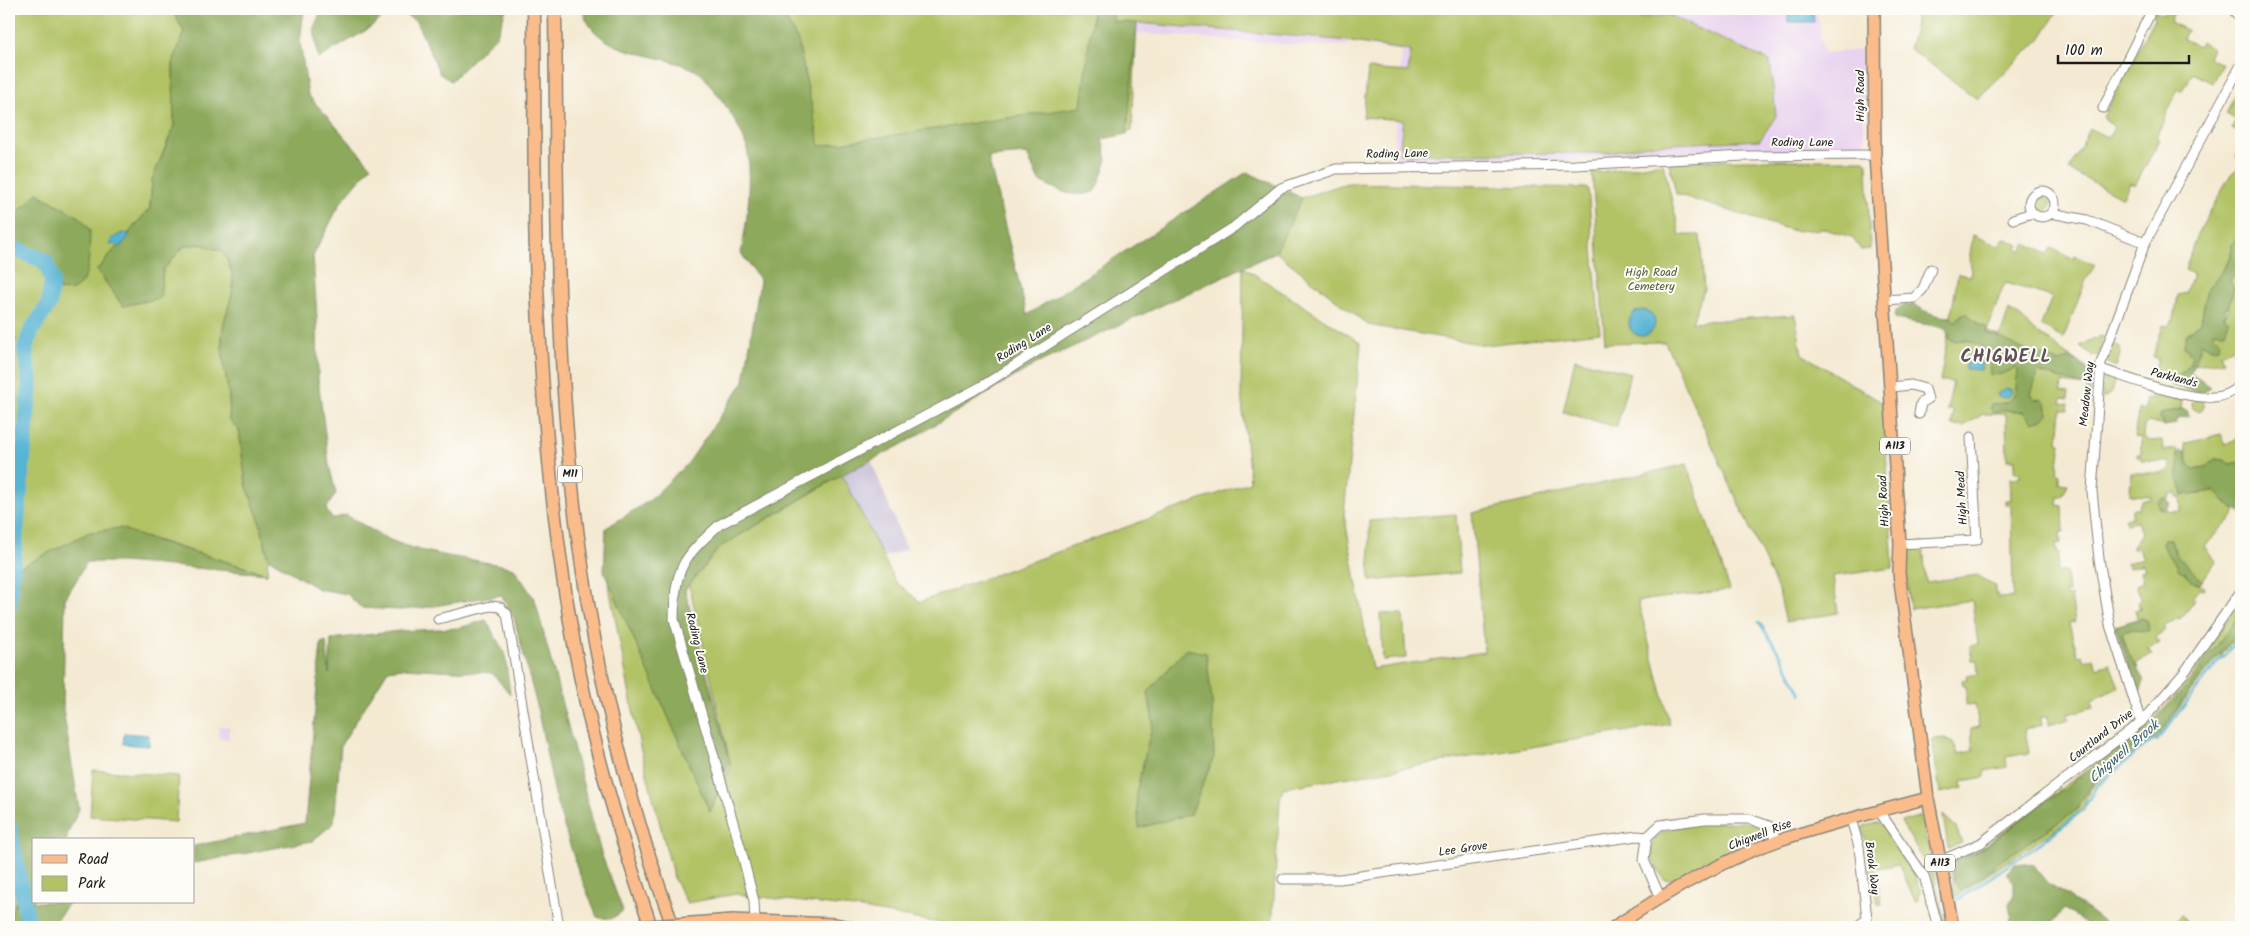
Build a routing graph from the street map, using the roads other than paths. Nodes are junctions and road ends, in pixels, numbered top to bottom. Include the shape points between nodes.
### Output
1 (534, 9) edge
2 (555, 9) edge
3 (1874, 9) edge
4 (2148, 9) edge
5 (2232, 9) edge
6 (2241, 18) edge
7 (2241, 65) edge
8 (2103, 108) dead end
9 (1875, 155) junction
10 (2032, 213) junction
11 (2051, 213) junction
12 (2013, 219) dead end
13 (2145, 243) junction
14 (1931, 269) dead end
15 (1884, 300) junction
16 (2101, 369) junction
17 (2241, 385) edge
18 (1891, 388) junction
19 (1919, 414) dead end
20 (1971, 437) dead end
21 (1900, 544) junction
22 (2241, 591) edge
23 (438, 619) dead end
24 (2141, 722) junction
25 (1928, 798) junction
26 (1879, 811) junction
27 (1851, 819) junction
28 (1647, 837) junction
29 (1779, 840) junction
30 (1940, 861) junction
31 (1283, 879) dead end
32 (1660, 897) junction
33 (755, 920) junction
34 (1867, 924) edge
35 (559, 927) edge
36 (636, 927) edge
37 (651, 927) edge
38 (673, 927) edge
39 (850, 927) edge
40 (1614, 927) edge
41 (1856, 927) edge
42 (1938, 927) edge
43 (1953, 927) edge

1 - 37 highway, M11 via 537,284 551,477 561,558 599,756
2 - 38 highway, M11 via 559,283 571,476 584,581 598,660 625,776
3 - 9 main road, High Road / A113
4 - 8 street via 2149,16
5 - 6 street
7 - 13 street, Meadow Way
9 - 15 main road, High Road / A113
9 - 33 street, Roding Lane via 1336,169 1281,188 1234,227 982,386 719,525 696,546 680,568 674,619 735,827 754,901
10 - 11 street via 2040,217
10 - 11 street via 2029,205 2032,196 2044,191 2054,198 2055,206
10 - 12 street
11 - 13 street via 2087,220
13 - 16 street, Meadow Way
14 - 15 street via 1923,288 1914,298
15 - 18 main road, High Road / A113
16 - 17 street, Parklands via 2199,397 2214,398
16 - 24 street, Meadow Way via 2092,491 2098,559 2110,625
18 - 19 street via 1911,385 1925,389 1928,399 1921,402
18 - 21 main road, High Road / A113
20 - 21 street, High Mead via 1977,540
21 - 25 main road, High Road / A113 via 1899,573
22 - 24 street, Courtland Drive via 2184,673
23 - 35 street via 491,606 500,607 507,614
24 - 30 street, Courtland Drive via 1981,843
25 - 26 main road, Chigwell Rise
25 - 30 main road, High Road / A113
26 - 27 main road, Chigwell Rise
26 - 42 street via 1924,876
27 - 29 main road, Chigwell Rise
27 - 34 street, Brook Way via 1859,847
28 - 29 street, Lee Grove via 1660,825 1749,819 1769,826
28 - 31 street, Lee Grove via 1340,879
28 - 32 street via 1644,860
29 - 32 main road, Chigwell Rise
30 - 43 main road, High Road / A113
32 - 40 main road, Chigwell Rise
33 - 36 main road, bridge
33 - 39 main road
34 - 41 street, Brook Way

